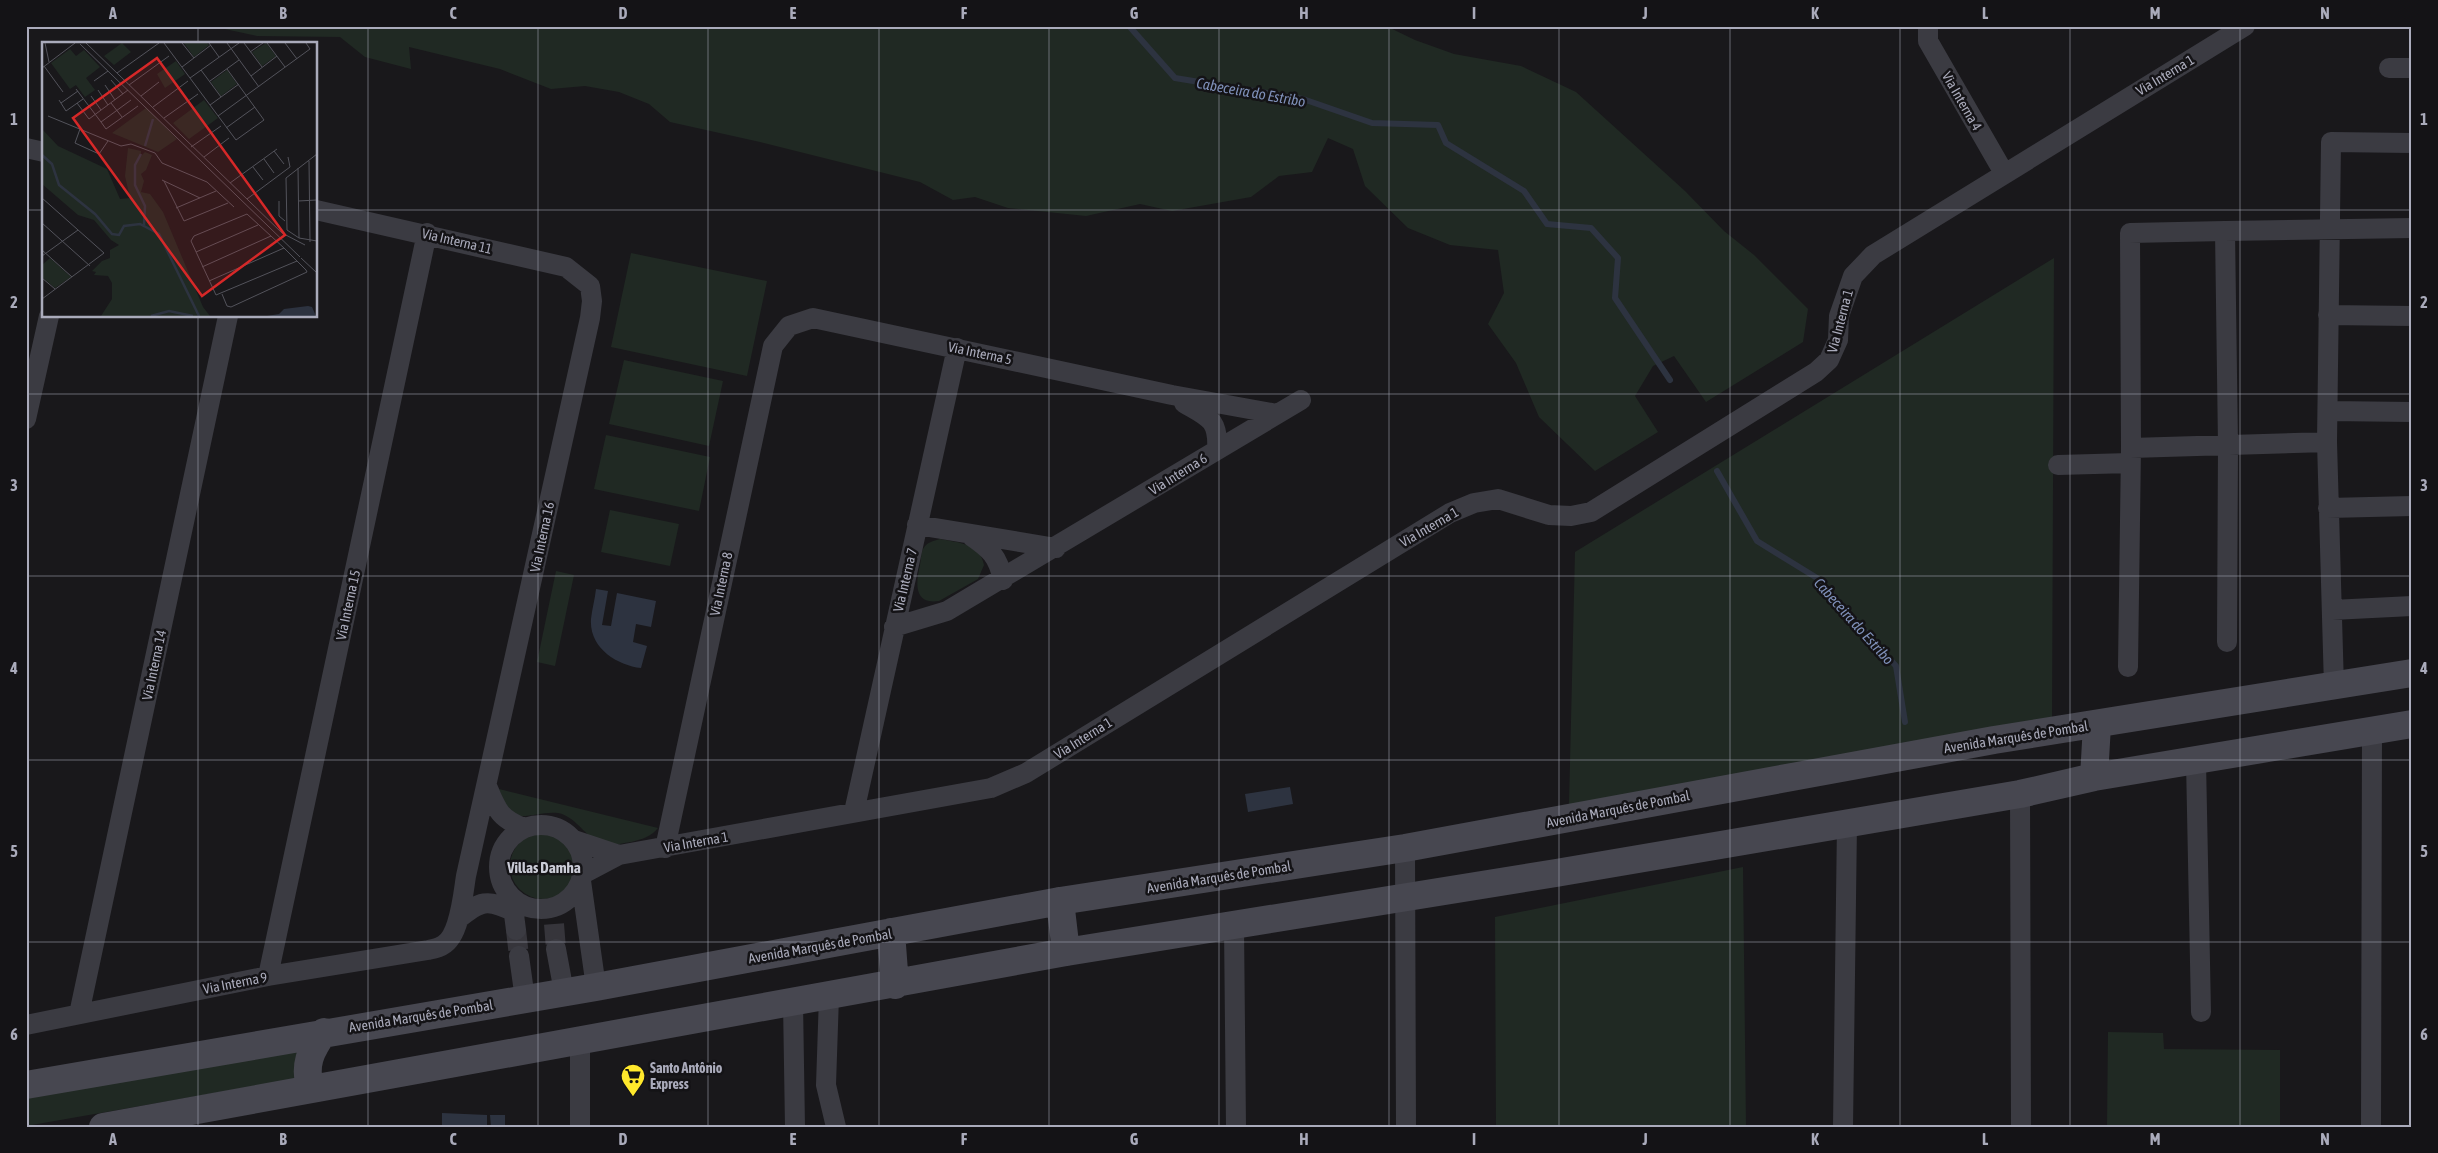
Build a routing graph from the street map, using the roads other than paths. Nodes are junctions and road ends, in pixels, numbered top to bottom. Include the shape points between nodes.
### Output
1 (1928, 26) edge
2 (2245, 26) edge
3 (2388, 68) dead end
4 (2412, 68) edge
5 (2412, 143) edge
6 (26, 148) edge
7 (42, 152) edge
8 (2004, 173) junction
9 (318, 210) edge
10 (2412, 228) edge
11 (2330, 230) junction
12 (2225, 231) junction
13 (427, 233) junction
14 (590, 286) joint
15 (2328, 315) junction
16 (2412, 316) edge
17 (49, 318) edge
18 (228, 318) edge
19 (789, 326) joint
20 (956, 348) junction
21 (1172, 396) junction
22 (1301, 400) dead end
23 (2328, 411) junction
24 (2412, 412) edge
25 (1277, 414) junction
26 (26, 419) edge
27 (2327, 442) junction
28 (2228, 445) junction
29 (1217, 450) junction
30 (2130, 455) junction
31 (2058, 465) dead end
32 (2412, 506) edge
33 (2328, 508) junction
34 (917, 525) junction
35 (965, 532) junction
36 (1056, 548) junction
37 (1003, 580) junction
38 (2412, 606) edge
39 (2332, 610) junction
40 (894, 627) junction
41 (2227, 642) dead end
42 (2128, 667) dead end
43 (2412, 673) edge
44 (2334, 687) junction
45 (2097, 724) junction
46 (2412, 724) edge
47 (2372, 730) junction
48 (2196, 762) junction
49 (2094, 777) junction
50 (487, 786) junction
51 (2020, 794) junction
52 (854, 812) junction
53 (1847, 823) junction
54 (477, 830) junction
55 (518, 832) junction
56 (574, 840) junction
57 (665, 848) junction
58 (1405, 848) junction
59 (619, 855) junction
60 (466, 876) junction
61 (500, 877) junction
62 (582, 878) junction
63 (1406, 896) junction
64 (1060, 901) junction
65 (514, 913) junction
66 (458, 920) junction
67 (1234, 926) junction
68 (891, 932) junction
69 (444, 945) joint
70 (556, 949) tunnel mouth
71 (1066, 952) junction
72 (519, 956) tunnel mouth
73 (268, 976) junction
74 (895, 985) junction
75 (596, 987) junction
76 (564, 992) junction
77 (829, 996) junction
78 (525, 999) junction
79 (793, 1002) junction
80 (2201, 1012) dead end
81 (79, 1014) junction
82 (26, 1025) edge
83 (324, 1032) junction
84 (580, 1040) junction
85 (26, 1085) edge
86 (310, 1088) junction
87 (138, 1124) edge
88 (103, 1127) edge
89 (580, 1127) edge
90 (795, 1127) edge
91 (836, 1127) edge
92 (1236, 1127) edge
93 (1406, 1127) edge
94 (1843, 1127) edge
95 (2021, 1127) edge
96 (2371, 1127) edge

1 - 8 street, Via Interna 4 via 1928,41
2 - 8 street, Via Interna 1
3 - 4 street
5 - 11 street via 2330,142
6 - 7 street
8 - 52 street, Via Interna 1 via 1874,255 1853,276 1839,316 1838,340 1829,360 1816,372 1591,512 1571,516 1549,515 1498,499 1474,503 1026,773 991,788
9 - 13 street, Via Interna 11
10 - 11 street
11 - 12 street
11 - 15 street
12 - 28 street
12 - 30 street via 2130,233
13 - 14 street, Via Interna 11 via 566,266
13 - 73 street, Via Interna 15
14 - 50 street, Via Interna 16 via 590,318
15 - 16 street
15 - 23 street
17 - 26 street
18 - 81 street, Via Interna 14
19 - 20 street, Via Interna 5 via 813,318
19 - 57 street, Via Interna 8 via 773,346
20 - 21 street, Via Interna 5
20 - 34 street, Via Interna 7
21 - 25 street, Via Interna 5
21 - 29 street, Via Interna 5 via 1208,417 1218,432
22 - 25 street, Via Interna 6
23 - 24 street
23 - 27 street
25 - 29 street, Via Interna 6
27 - 28 street
27 - 33 street
28 - 30 street
28 - 41 street
29 - 36 street, Via Interna 6
30 - 31 street
30 - 42 street
32 - 33 street
33 - 39 street
34 - 35 street
34 - 40 street, Via Interna 7
35 - 36 street
35 - 37 street via 991,550
36 - 37 street, Via Interna 6
37 - 40 street, Via Interna 6 via 947,611
38 - 39 street
39 - 44 street
40 - 52 street, Via Interna 7
43 - 44 main road, Avenida Marquês de Pombal
44 - 45 main road, Avenida Marquês de Pombal
45 - 49 main road
45 - 58 main road, Avenida Marquês de Pombal
46 - 47 main road
47 - 48 main road
47 - 96 street
48 - 49 main road
48 - 80 street
49 - 51 main road
50 - 54 street, Via Interna 16
50 - 55 street via 497,811
51 - 53 main road
51 - 95 street
52 - 57 street, Via Interna 1
53 - 63 main road
53 - 94 street
54 - 55 street
54 - 60 street, Via Interna 16
55 - 56 street via 541,824 554,826
55 - 61 street via 504,847
56 - 59 street
56 - 62 street via 584,862
57 - 59 street, Via Interna 1
58 - 63 street
58 - 64 main road, Avenida Marquês de Pombal
59 - 62 street
60 - 61 street via 484,873
60 - 66 street, Via Interna 16
61 - 65 street
62 - 65 street via 570,898 553,916 530,908
62 - 75 street
63 - 67 main road
63 - 93 street
64 - 68 main road, Avenida Marquês de Pombal
64 - 71 main road
65 - 66 street via 496,903 477,904
66 - 69 street, Via Interna 16
67 - 71 main road
67 - 92 street
68 - 74 main road
68 - 75 main road, Avenida Marquês de Pombal
69 - 73 street, Via Interna 9
70 - 76 street
71 - 74 main road
72 - 78 street
73 - 81 street, Via Interna 9
74 - 77 main road
75 - 76 main road, Avenida Marquês de Pombal
76 - 78 main road, Avenida Marquês de Pombal
77 - 79 main road
77 - 91 street via 826,1085
78 - 83 main road, Avenida Marquês de Pombal
79 - 84 main road
79 - 90 street
81 - 82 street, Via Interna 9
83 - 85 main road, Avenida Marquês de Pombal
83 - 86 main road via 308,1058 306,1074
84 - 86 main road
84 - 89 street
86 - 87 main road
87 - 88 main road

